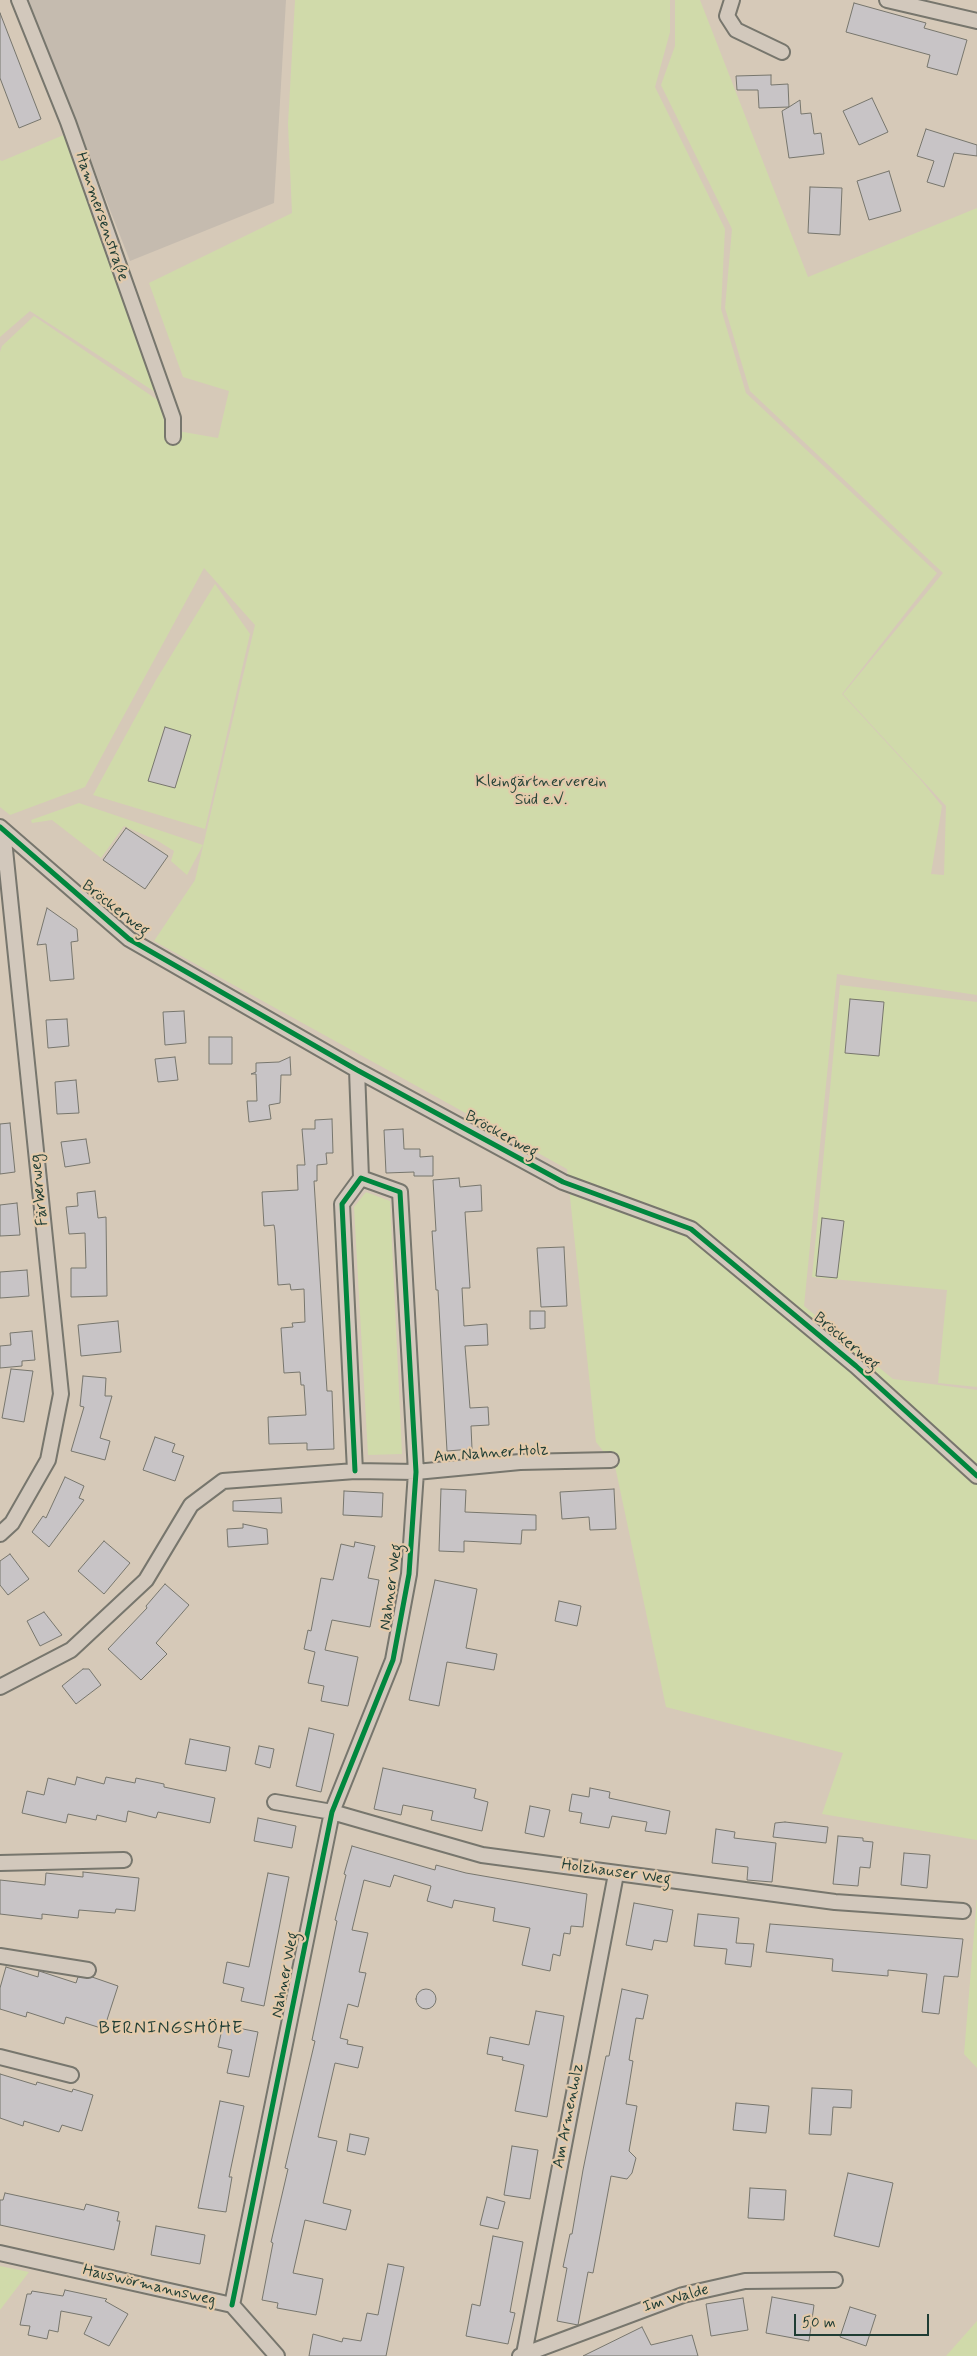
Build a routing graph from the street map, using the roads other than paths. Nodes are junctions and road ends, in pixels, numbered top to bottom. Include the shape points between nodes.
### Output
1 (19, 0) edge
2 (732, 0) edge
3 (887, 0) edge
4 (977, 21) edge
5 (782, 52) dead end
6 (173, 437) dead end
7 (2, 829) edge
8 (357, 1070) junction
9 (361, 1178) junction
10 (611, 1460) dead end
11 (355, 1471) junction
12 (416, 1472) junction
13 (977, 1476) edge
14 (0, 1534) edge
15 (0, 1687) edge
16 (275, 1802) dead end
17 (332, 1812) junction
18 (124, 1860) dead end
19 (0, 1863) edge
20 (616, 1874) junction
21 (963, 1911) dead end
22 (0, 1956) edge
23 (88, 1970) dead end
24 (0, 2056) edge
25 (72, 2075) dead end
26 (0, 2253) edge
27 (835, 2280) dead end
28 (232, 2304) junction
29 (522, 2355) edge
30 (277, 2356) edge

1 - 6 street, Hammersenstraße via 68,122 173,418
2 - 5 street via 727,16 736,30
3 - 4 street
7 - 8 street, Bröckerweg via 130,939
7 - 14 street, Färberweg via 61,1394 48,1460 12,1523
8 - 9 street
8 - 13 street, Bröckerweg via 563,1182 691,1229 856,1366
9 - 11 street via 342,1204
9 - 12 street, Nahner Weg via 400,1192
10 - 12 street, Am Nahner Holz via 520,1462
11 - 12 street, Am Nahner Holz
11 - 15 street, Am Nahner Holz via 223,1481 192,1505 146,1580 71,1650
12 - 17 street, Nahner Weg via 409,1574 393,1660
16 - 17 street, Holzhauser Weg
17 - 20 street, Holzhauser Weg via 482,1855
17 - 28 street, Nahner Weg
18 - 19 street
20 - 21 street, Holzhauser Weg via 835,1902
20 - 29 street, Am Armenholz
22 - 23 street
24 - 25 street
26 - 28 street, Hauswörmannsweg
27 - 29 street, Im Walde via 745,2281 683,2295
28 - 30 street, Hauswörmannsweg

